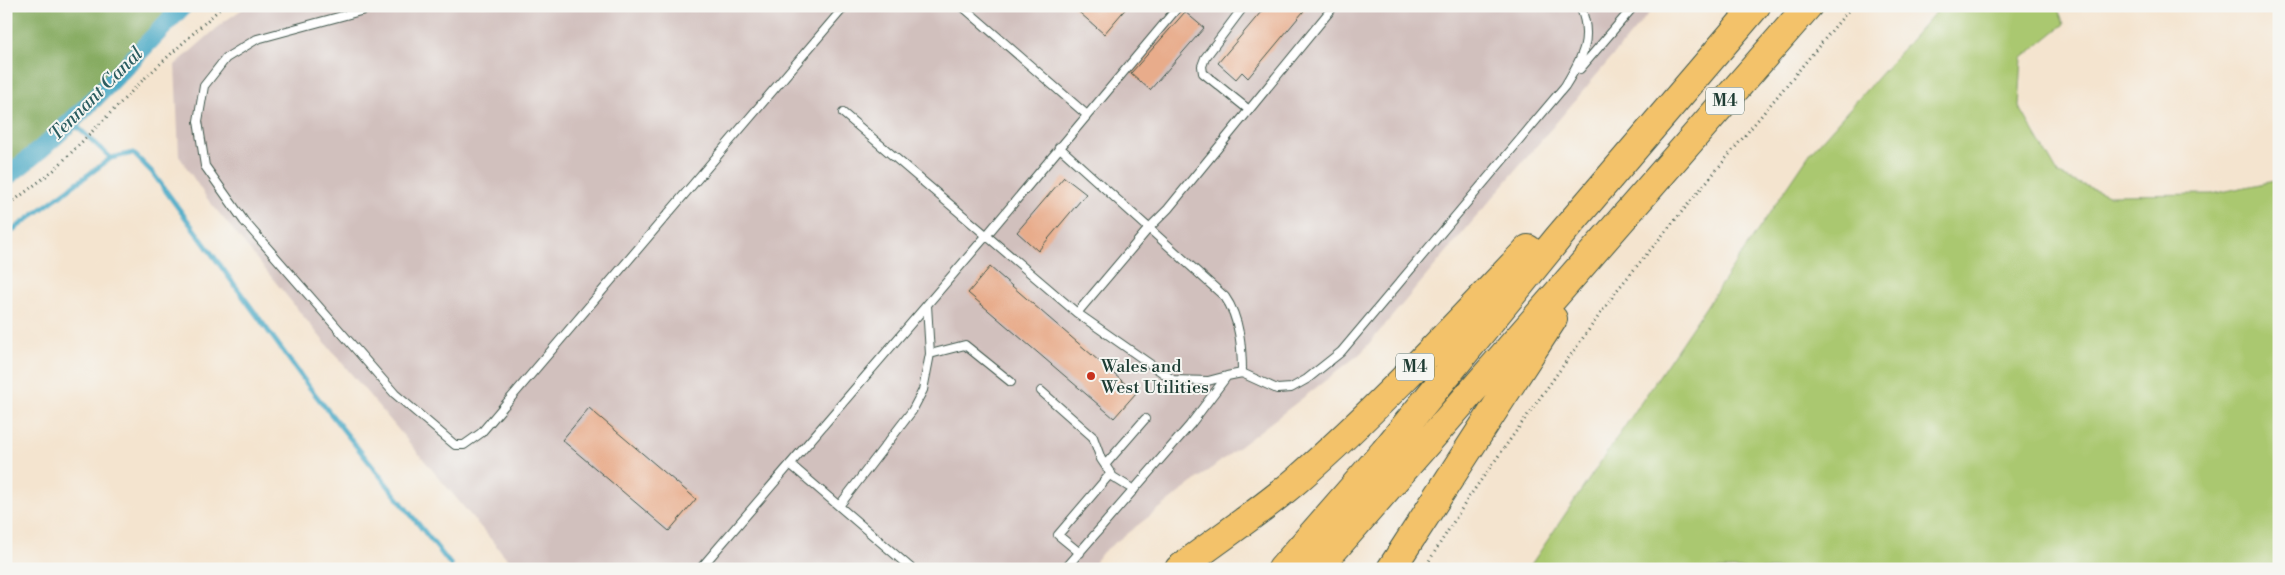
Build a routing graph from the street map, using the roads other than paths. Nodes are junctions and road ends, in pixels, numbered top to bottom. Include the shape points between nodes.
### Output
1 (379, 6) edge
2 (845, 6) edge
3 (962, 6) edge
4 (1244, 6) edge
5 (1334, 6) edge
6 (1580, 6) edge
7 (1634, 6) edge
8 (1756, 6) edge
9 (1808, 6) edge
10 (1178, 7) edge
11 (1565, 86) junction
12 (1248, 110) junction
13 (843, 113) dead end
14 (1087, 115) junction
15 (1636, 146) junction
16 (1060, 147) junction
17 (1642, 196) junction
18 (1149, 228) junction
19 (986, 236) junction
20 (927, 305) junction
21 (1077, 313) junction
22 (930, 354) junction
23 (1242, 373) junction
24 (1227, 376) junction
25 (1011, 382) dead end
26 (1041, 391) dead end
27 (1145, 419) dead end
28 (790, 464) junction
29 (1105, 465) junction
30 (1111, 473) junction
31 (1134, 490) junction
32 (840, 506) junction
33 (1080, 553) junction
34 (700, 569) edge
35 (912, 569) edge
36 (1066, 569) edge
37 (1179, 569) edge
38 (1282, 569) edge
39 (1317, 569) edge
40 (1391, 569) edge

1 - 2 lane via 257,39 226,58 204,86 198,121 205,166 244,221 394,394 455,444 464,445 481,433
3 - 14 lane
4 - 12 lane via 1202,66 1204,73
5 - 12 lane
6 - 11 lane via 1585,17 1587,39 1581,59
7 - 11 lane
8 - 15 highway, M4
9 - 17 highway, M4
10 - 14 lane
11 - 23 lane via 1341,352 1308,379 1291,388 1277,389
12 - 18 lane
13 - 19 lane
14 - 16 lane
15 - 37 highway, M4 via 1542,235 1377,407 1295,482
15 - 38 highway, M4 via 1384,452
16 - 18 lane
16 - 19 lane
17 - 39 highway, M4
17 - 40 highway, M4 via 1552,320
18 - 21 lane
18 - 23 lane via 1233,308
19 - 20 lane
19 - 21 lane
20 - 22 lane
20 - 28 lane
21 - 24 lane via 1174,380 1208,381
22 - 25 lane via 965,345
22 - 32 lane via 923,390 912,411
23 - 24 lane
24 - 31 lane
26 - 29 lane via 1092,437
27 - 29 lane
28 - 32 lane
28 - 34 lane
29 - 30 lane
30 - 31 lane
30 - 33 lane via 1058,535
31 - 33 lane
32 - 35 lane
33 - 36 lane

